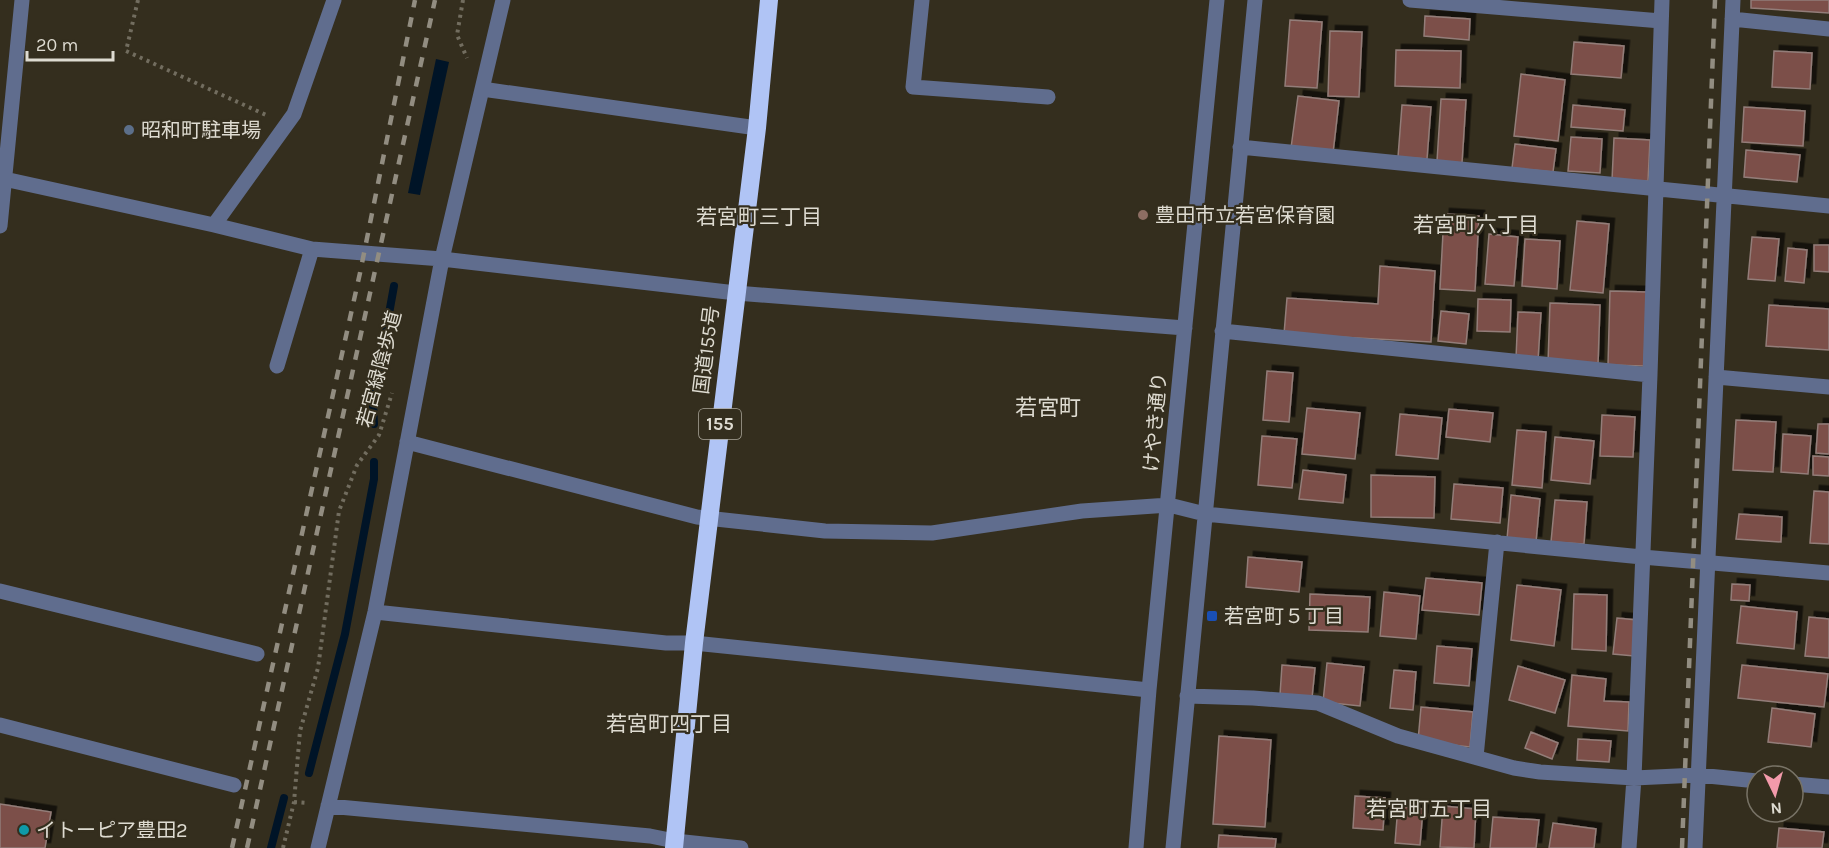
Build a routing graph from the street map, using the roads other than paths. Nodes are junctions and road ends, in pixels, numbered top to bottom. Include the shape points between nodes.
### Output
1 (22, 0) edge
2 (334, 0) edge
3 (503, 0) edge
4 (769, 0) edge
5 (922, 0) edge
6 (1217, 0) edge
7 (1255, 0) edge
8 (1410, 0) edge
9 (1662, 0) edge
10 (1733, 0) edge
11 (1732, 19) junction
12 (1661, 21) junction
13 (1829, 29) edge
14 (482, 89) junction
15 (1048, 97) dead end
16 (757, 128) junction
17 (1240, 147) junction
18 (2, 178) edge
19 (1657, 188) junction
20 (1725, 196) junction
21 (1829, 206) edge
22 (214, 225) junction
23 (0, 226) edge
24 (312, 249) junction
25 (442, 259) junction
26 (736, 293) junction
27 (1185, 328) junction
28 (1222, 331) junction
29 (277, 366) dead end
30 (1650, 375) junction
31 (1716, 377) junction
32 (1829, 387) edge
33 (407, 442) junction
34 (1168, 505) junction
35 (1205, 513) junction
36 (708, 518) junction
37 (1497, 543) junction
38 (1642, 557) junction
39 (1708, 561) junction
40 (1829, 573) edge
41 (0, 591) edge
42 (375, 612) junction
43 (694, 643) junction
44 (257, 654) dead end
45 (1149, 690) junction
46 (1187, 696) junction
47 (0, 725) edge
48 (1476, 757) junction
49 (1698, 775) junction
50 (1634, 778) junction
51 (1745, 780) edge
52 (234, 785) dead end
53 (1805, 785) edge
54 (1829, 787) edge
55 (328, 806) junction
56 (675, 844) edge
57 (318, 848) edge
58 (741, 848) edge
59 (1136, 848) edge
60 (1173, 848) edge
61 (1629, 848) edge
62 (1695, 848) edge

1 - 18 street
2 - 22 street via 294,114
3 - 14 street
4 - 16 highway, 国道155号 / 155
5 - 15 street via 913,87
6 - 27 street, けやき通り
7 - 17 street
8 - 12 street
9 - 12 street
10 - 11 street
11 - 13 street
11 - 20 street
12 - 19 street
14 - 16 street
14 - 25 street
16 - 26 highway, 国道155号 / 155
17 - 19 street
17 - 28 street
18 - 22 street
18 - 23 street
19 - 20 street
19 - 30 street
20 - 21 street
20 - 31 street
22 - 24 street
24 - 25 street
24 - 29 street
25 - 26 street
25 - 33 street
26 - 27 street
26 - 36 highway, 国道155号 / 155
27 - 34 street, けやき通り
28 - 30 street
28 - 35 street
30 - 38 street
31 - 32 street
31 - 39 street
33 - 36 street
33 - 42 street
34 - 35 street
34 - 36 street via 1082,511 932,533 825,531
34 - 45 street, けやき通り
35 - 37 street
35 - 46 street
36 - 43 highway, 国道155号 / 155
37 - 38 street
37 - 48 street
38 - 39 street
38 - 50 street
39 - 40 street
39 - 49 street
41 - 44 street
42 - 43 street via 666,644
42 - 55 street
43 - 45 street
43 - 56 highway, 国道155号 / 155
45 - 59 street, けやき通り
46 - 48 street via 1318,704 1398,736
46 - 60 street
47 - 52 street
48 - 50 street via 1540,772
49 - 50 street
49 - 51 street
49 - 62 street
50 - 61 street
53 - 54 street
55 - 56 street via 650,836
55 - 57 street
56 - 58 street

